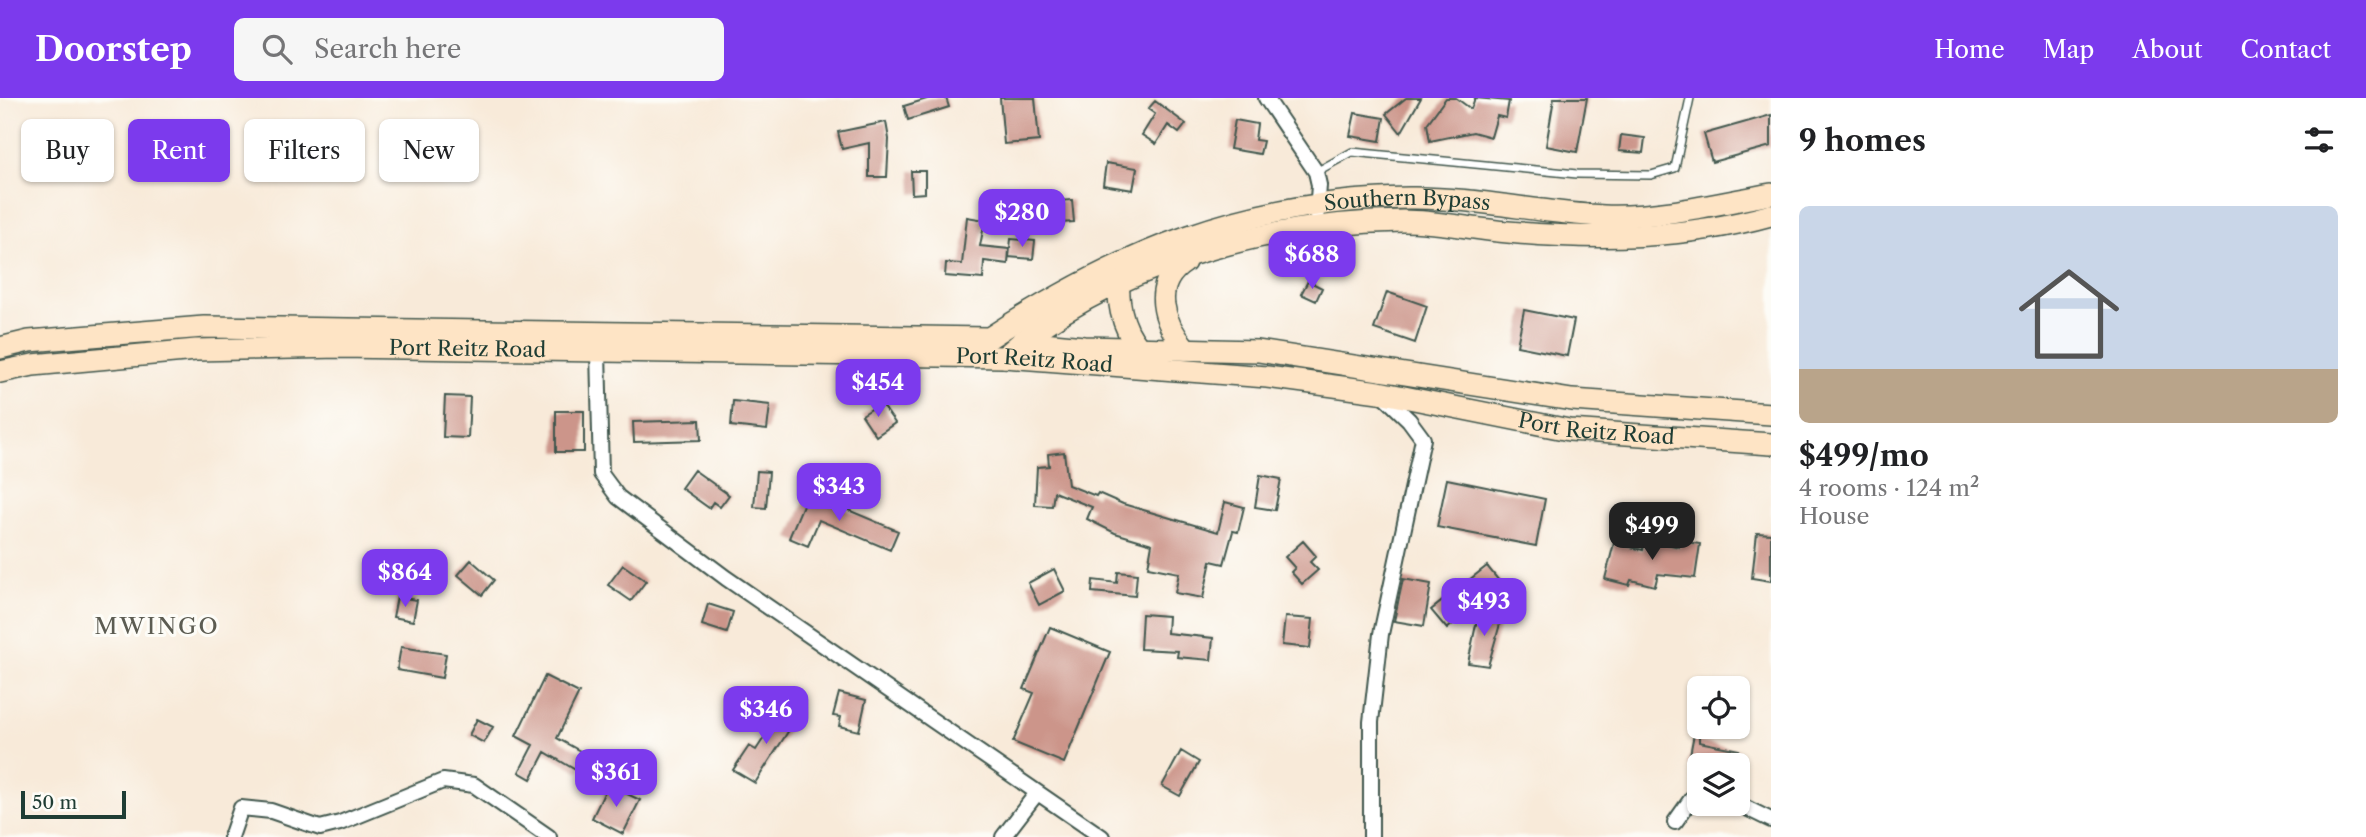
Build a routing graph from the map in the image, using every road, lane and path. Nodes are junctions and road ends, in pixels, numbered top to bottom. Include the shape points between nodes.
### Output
1 (1690, 98) edge
2 (1273, 101) edge
3 (1316, 172) junction
4 (1771, 194) edge
5 (1319, 203) junction
6 (1771, 215) edge
7 (1306, 228) junction
8 (1199, 253) junction
9 (1122, 261) junction
10 (1118, 284) junction
11 (989, 338) junction
12 (1023, 341) junction
13 (0, 348) edge
14 (1139, 348) junction
15 (1186, 349) junction
16 (598, 351) junction
17 (1004, 357) junction
18 (0, 372) edge
19 (1380, 392) junction
20 (1771, 414) edge
21 (1771, 444) edge
22 (1037, 793) junction
23 (1687, 805) edge
24 (1750, 810) edge
25 (1771, 820) edge
26 (1675, 822) dead end
27 (231, 837) edge
28 (549, 837) edge
29 (1003, 837) edge
30 (1102, 837) edge
31 (1371, 837) edge

1 - 3 lane via 1675,168 1651,175 1577,174 1352,152
2 - 3 street
3 - 5 street
4 - 5 main road, Southern Bypass via 1667,213 1605,216 1411,198
5 - 7 street via 1317,215
5 - 9 main road, Southern Bypass via 1257,215
6 - 7 main road, Southern Bypass via 1674,235 1522,233 1404,221
7 - 8 main road, Southern Bypass
8 - 10 main road, Southern Bypass
8 - 15 main road via 1176,268 1163,293 1164,314
9 - 10 main road
9 - 11 main road, Southern Bypass
10 - 12 main road, Southern Bypass
10 - 14 main road via 1127,332
11 - 12 street, Port Reitz Road
11 - 13 main road via 204,327 29,341
12 - 14 main road, Port Reitz Road
12 - 17 main road, Southern Bypass
14 - 15 main road, Port Reitz Road
15 - 20 main road, Port Reitz Road via 1258,351 1572,400
16 - 17 main road, Port Reitz Road
16 - 18 main road, Port Reitz Road via 196,350
16 - 22 street via 601,474 618,497 726,578
17 - 19 main road, Port Reitz Road via 1266,377
19 - 21 main road, Port Reitz Road via 1569,430
19 - 31 street via 1423,439 1381,634 1371,722
22 - 29 street
22 - 30 street
23 - 26 street
24 - 25 street
27 - 28 street via 242,808 271,811 320,828 443,782 474,785

